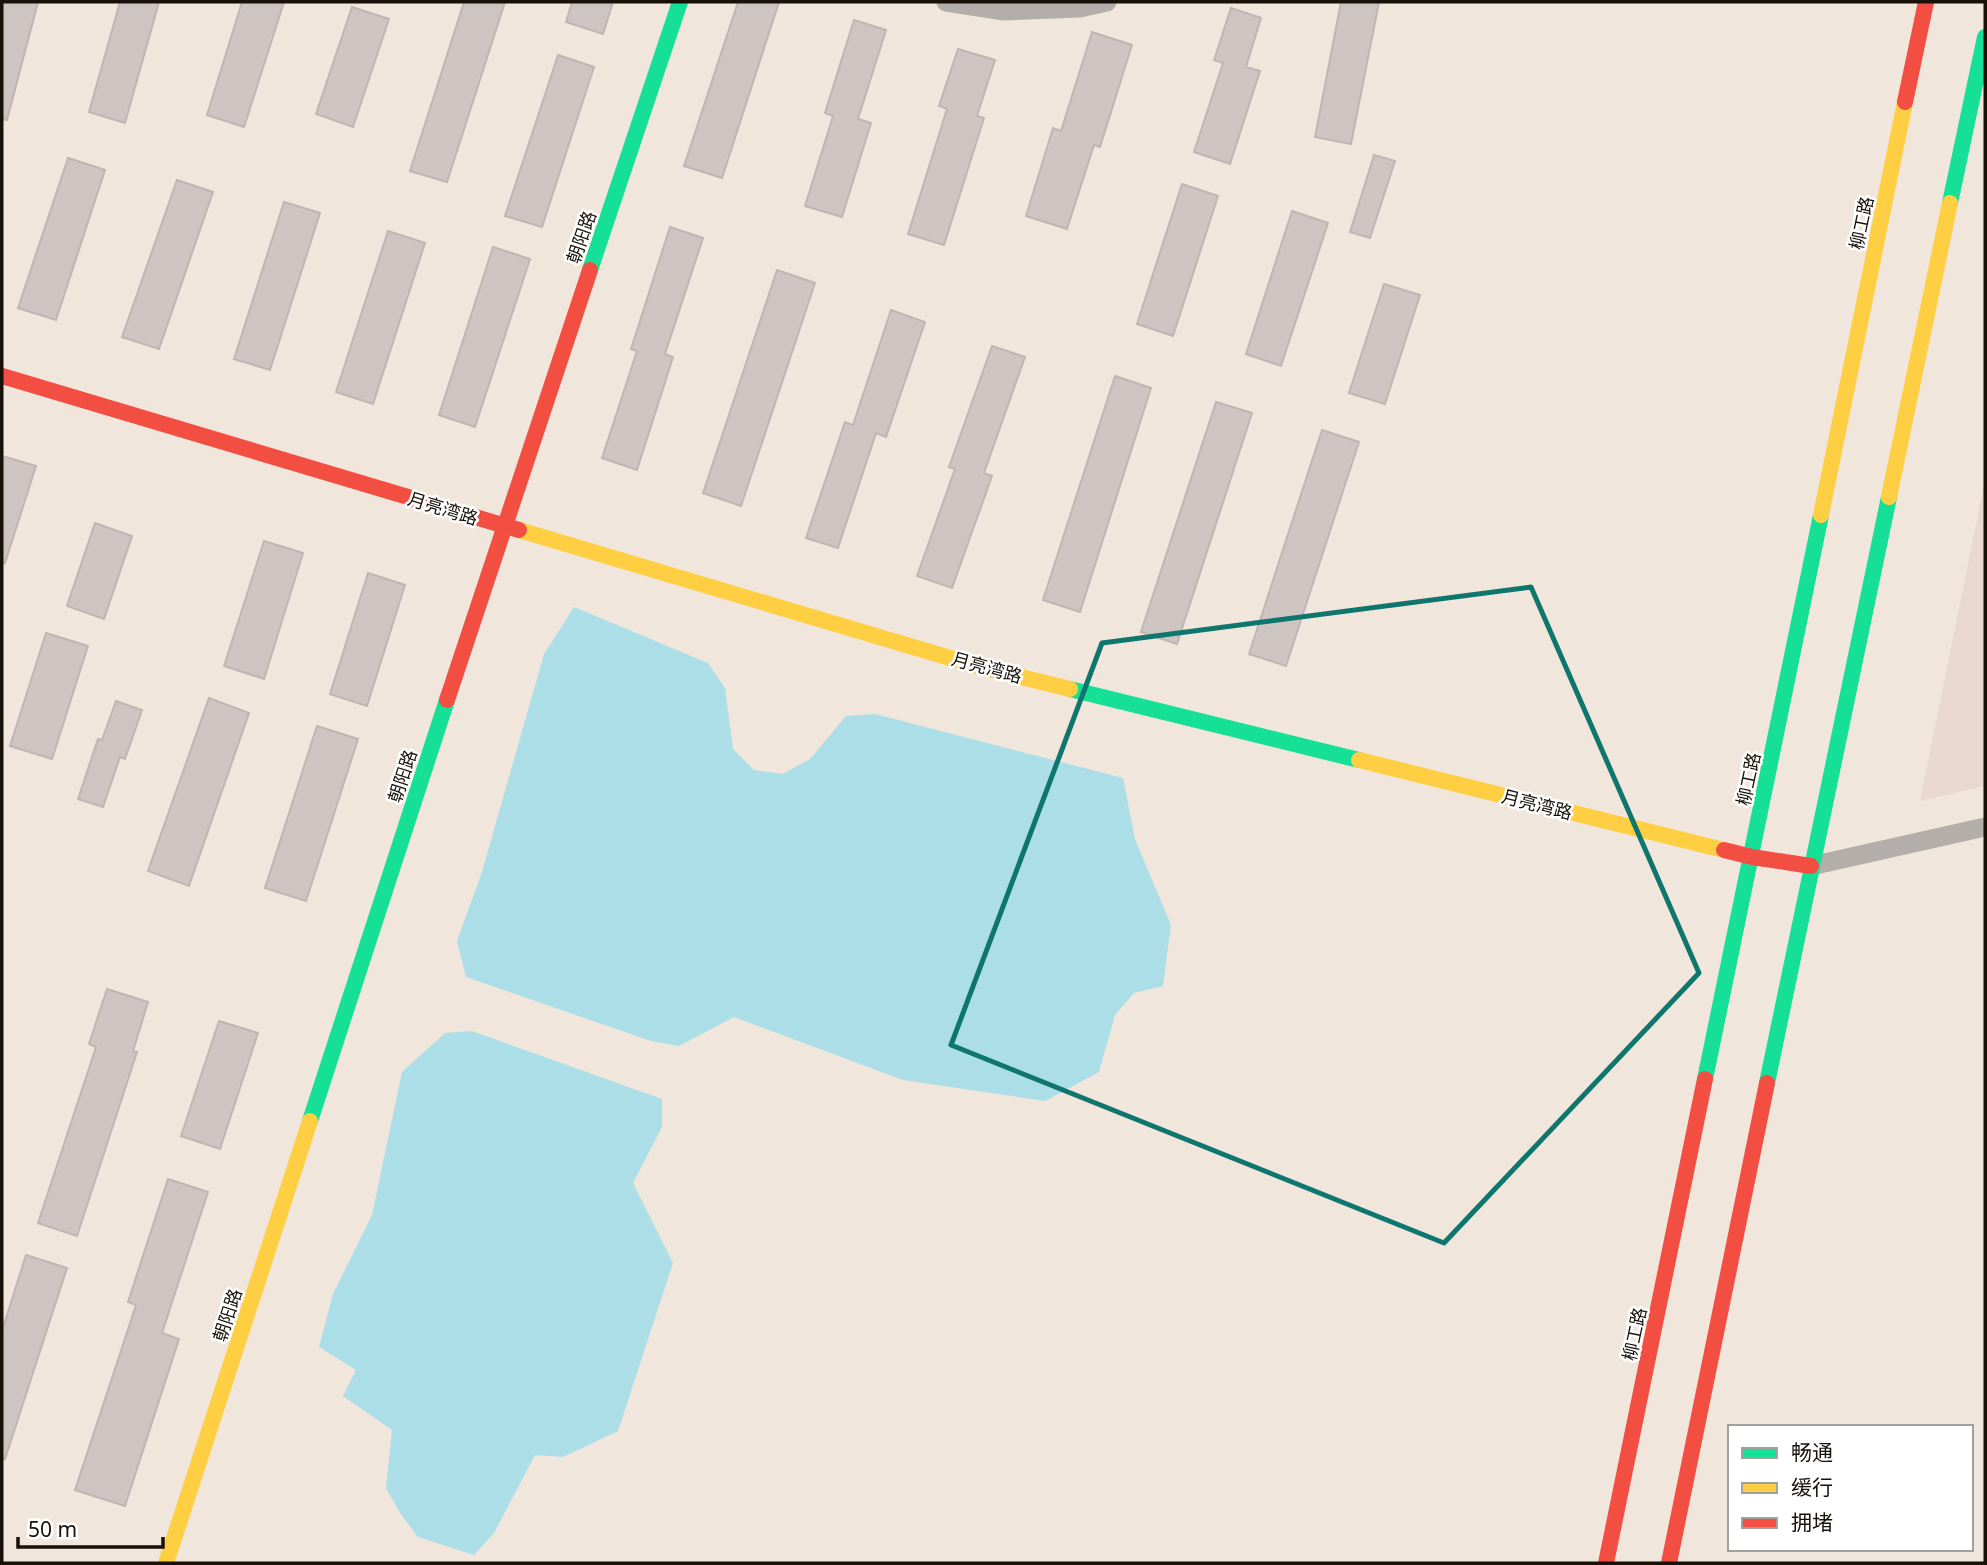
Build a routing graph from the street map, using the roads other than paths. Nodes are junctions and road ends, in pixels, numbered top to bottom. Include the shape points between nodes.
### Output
1 (680, 2) edge
2 (946, 2) edge
3 (1107, 2) edge
4 (1926, 2) edge
5 (1985, 37) edge
6 (2, 376) edge
7 (504, 526) junction
8 (1985, 827) edge
9 (1752, 858) junction
10 (1811, 866) junction
11 (166, 1563) edge
12 (1606, 1563) edge
13 (1669, 1563) edge

1 - 7 street, 朝阳路
2 - 3 street via 1004,11 1080,8
4 - 9 street, 柳工路
5 - 10 street
6 - 7 street, 月亮湾路
7 - 9 street, 月亮湾路 via 977,666
7 - 11 street, 朝阳路
8 - 10 street, 月亮湾路
9 - 10 street, 月亮湾路
9 - 12 street, 柳工路
10 - 13 street

